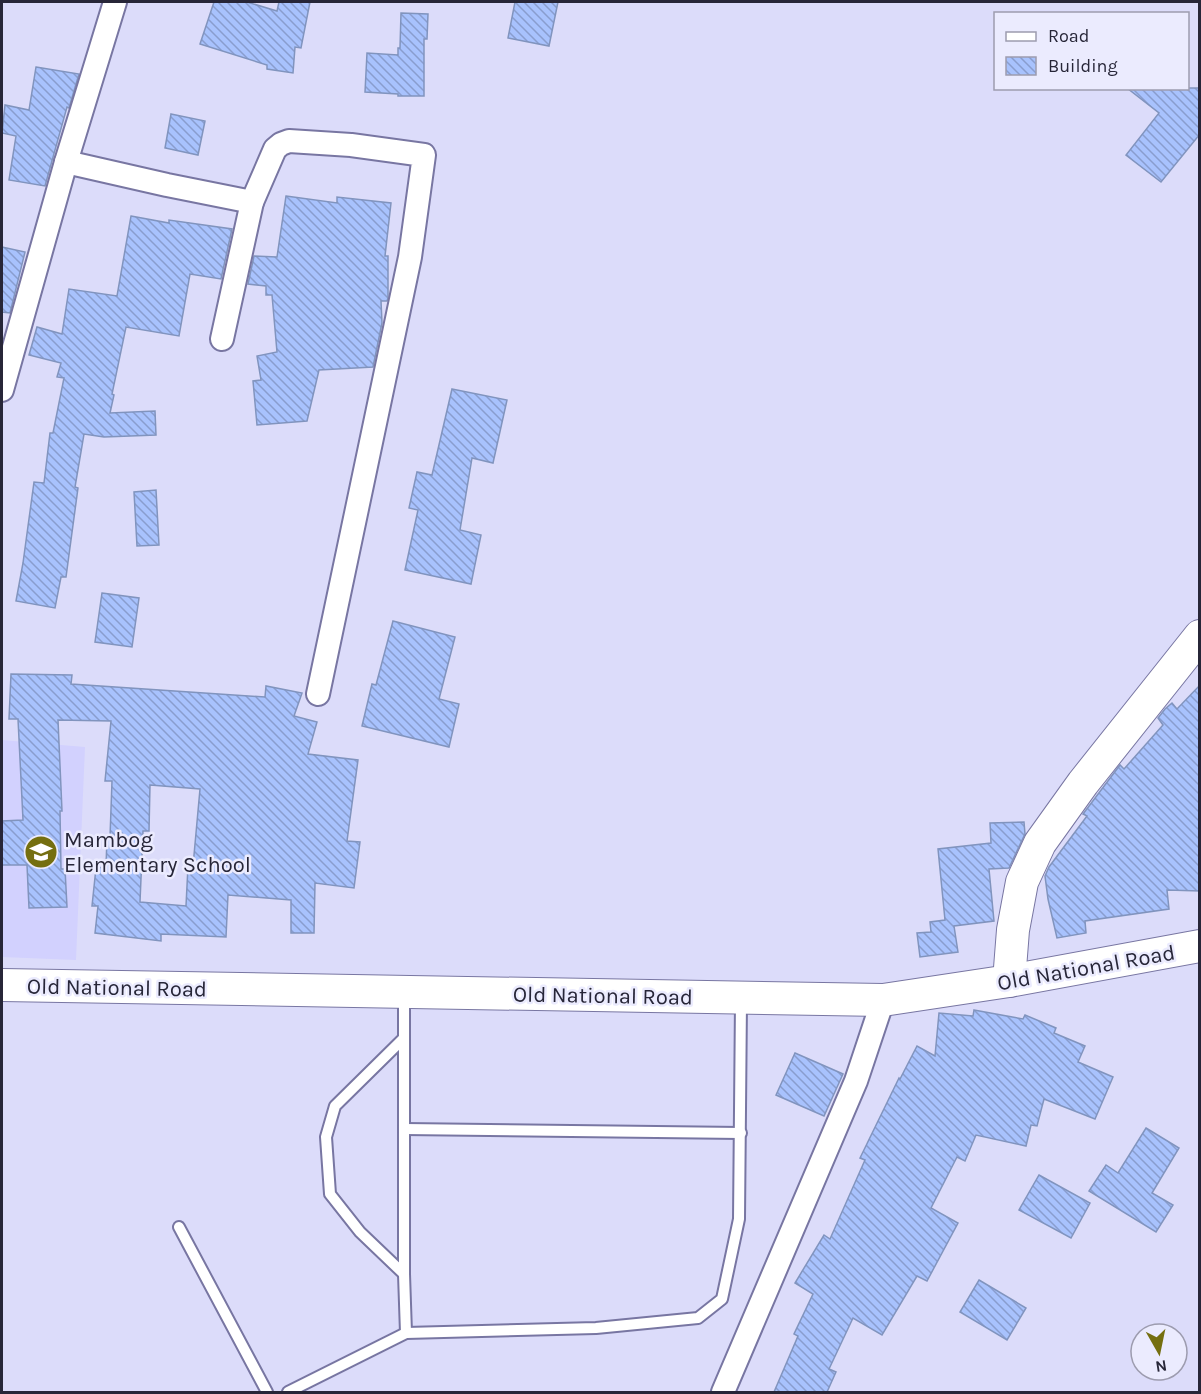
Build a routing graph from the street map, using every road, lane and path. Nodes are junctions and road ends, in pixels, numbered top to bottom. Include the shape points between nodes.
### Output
1 (115, 2) edge
2 (66, 162) junction
3 (252, 202) junction
4 (222, 339) dead end
5 (2, 390) edge
6 (1200, 636) edge
7 (318, 694) dead end
8 (1200, 946) edge
9 (1009, 981) junction
10 (2, 985) edge
11 (404, 992) junction
12 (741, 998) junction
13 (882, 1000) junction
14 (404, 1038) junction
15 (404, 1129) junction
16 (741, 1133) junction
17 (178, 1227) dead end
18 (404, 1274) junction
19 (406, 1333) junction
20 (267, 1392) edge
21 (288, 1392) edge
22 (723, 1392) edge

1 - 2 street
2 - 3 street
2 - 5 street
3 - 4 street
3 - 7 street via 275,149 289,141 424,155 410,258
6 - 9 main road via 1040,843 1022,882
8 - 9 main road, Old National Road
9 - 13 main road, Old National Road
10 - 11 main road, Old National Road
11 - 12 main road, Old National Road
11 - 14 lane
12 - 13 main road, Old National Road
12 - 16 lane
13 - 22 street via 856,1081
14 - 15 lane
14 - 18 lane via 335,1106 326,1137 330,1194 360,1232
15 - 16 lane
15 - 18 lane
16 - 19 lane via 739,1219 722,1299 698,1318 596,1328
17 - 20 lane
18 - 19 lane
19 - 21 lane

